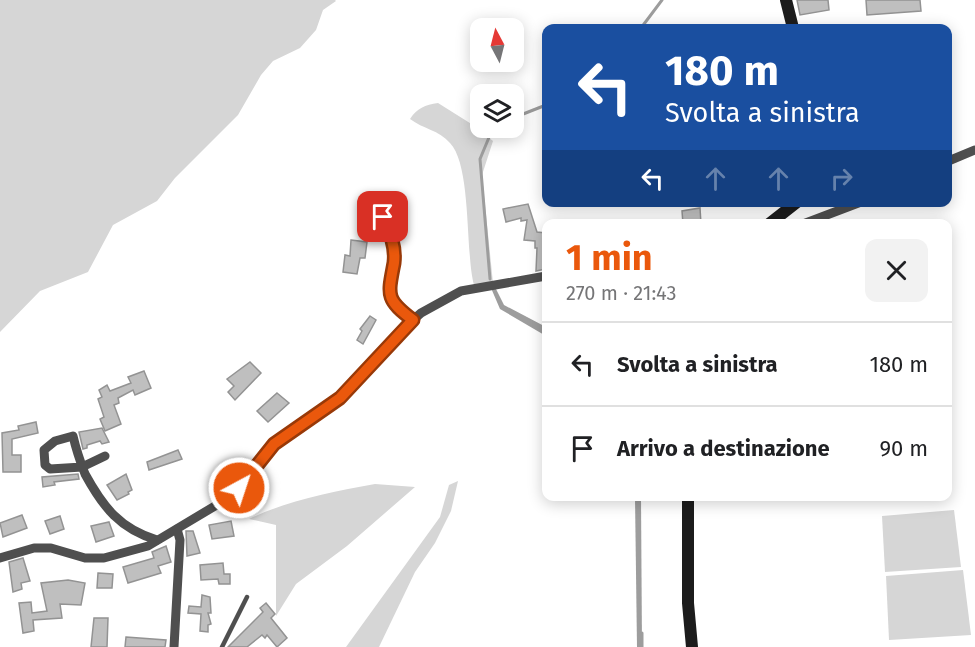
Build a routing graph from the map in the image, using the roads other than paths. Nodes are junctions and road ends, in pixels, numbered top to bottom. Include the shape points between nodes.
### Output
1 (786, 0) edge
2 (792, 24) edge
3 (975, 150) edge
4 (952, 160) edge
5 (373, 206) dead end
6 (791, 207) edge
7 (848, 207) edge
8 (775, 219) edge
9 (817, 219) edge
10 (542, 277) edge
11 (413, 320) junction
12 (105, 456) dead end
13 (82, 467) junction
14 (688, 501) edge
15 (177, 529) junction
16 (157, 540) junction
17 (0, 558) edge
18 (247, 597) dead end
19 (174, 647) edge
20 (222, 647) edge
21 (692, 647) edge

1 - 2 street
3 - 4 street
5 - 11 lane via 391,232 394,247 388,282 390,294 399,309
6 - 8 street
7 - 9 street
10 - 11 street via 461,291
11 - 15 street via 340,398 274,444 230,497
12 - 13 street
13 - 13 street via 73,436 55,441 44,450 45,465 50,470
13 - 16 street via 95,492 124,527
14 - 21 street
15 - 16 street
15 - 19 street via 180,540
16 - 17 street via 104,558 85,558 51,548 34,548
18 - 20 lane

